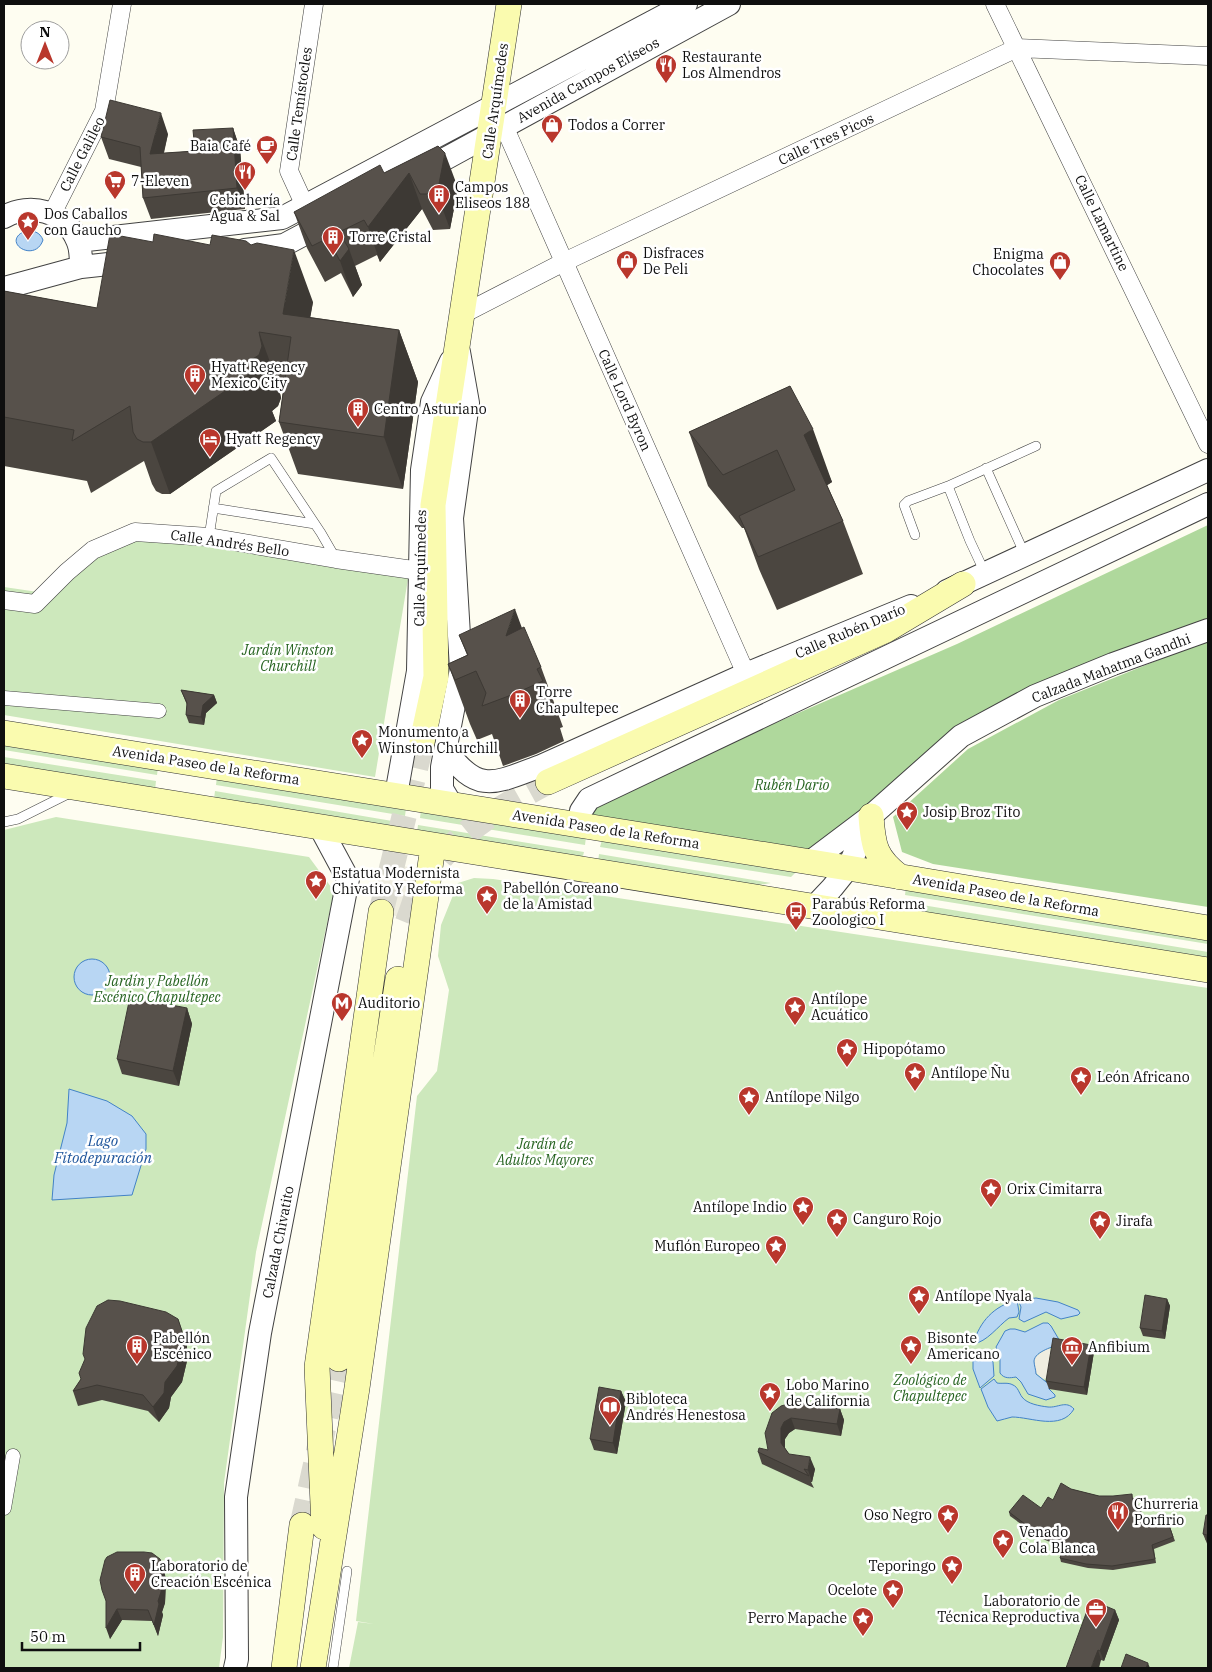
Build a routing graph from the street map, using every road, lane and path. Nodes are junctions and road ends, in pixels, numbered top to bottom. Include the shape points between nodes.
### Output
1 (122, 4) edge
2 (314, 4) edge
3 (509, 4) edge
4 (686, 4) edge
5 (730, 4) edge
6 (995, 4) edge
7 (1017, 48) junction
8 (1208, 56) edge
9 (496, 122) junction
10 (404, 180) edge
11 (305, 206) junction
12 (344, 213) edge
13 (52, 214) junction
14 (4, 216) edge
15 (318, 227) junction
16 (261, 239) junction
17 (78, 241) junction
18 (224, 252) edge
19 (158, 259) edge
20 (564, 262) junction
21 (81, 267) junction
22 (4, 288) edge
23 (463, 314) junction
24 (458, 346) junction
25 (1208, 444) edge
26 (1036, 446) dead end
27 (986, 468) junction
28 (1208, 470) edge
29 (948, 486) junction
30 (1208, 504) edge
31 (213, 508) junction
32 (315, 524) junction
33 (915, 535) dead end
34 (208, 537) junction
35 (1025, 555) junction
36 (336, 559) junction
37 (420, 571) junction
38 (985, 574) junction
39 (963, 584) junction
40 (4, 600) edge
41 (1208, 630) edge
42 (746, 674) junction
43 (4, 698) edge
44 (159, 711) dead end
45 (4, 732) edge
46 (422, 742) tunnel mouth
47 (446, 750) junction
48 (4, 776) edge
49 (548, 782) tunnel mouth
50 (80, 788) junction
51 (396, 795) junction
52 (450, 804) junction
53 (871, 816) junction
54 (4, 822) edge
55 (579, 825) junction
56 (320, 827) junction
57 (433, 846) junction
58 (810, 862) junction
59 (848, 868) junction
60 (900, 877) junction
61 (815, 906) junction
62 (381, 912) tunnel mouth
63 (407, 923) tunnel mouth
64 (1208, 928) edge
65 (1208, 970) edge
66 (339, 1359) tunnel mouth
67 (13, 1456) dead end
68 (4, 1508) edge
69 (302, 1525) tunnel mouth
70 (337, 1578) junction
71 (236, 1668) edge
72 (284, 1668) edge
73 (313, 1668) edge
74 (332, 1668) edge

1 - 13 street, Calle Galileo via 104,111
2 - 11 street, Calle Temístocles via 289,171
3 - 9 main road, Calle Arquímedes
4 - 9 street, Avenida Campos Elíseos
5 - 9 street, Avenida Campos Elíseos
6 - 7 street, Calle Lamartine
7 - 8 street, Calle Tres Picos
7 - 20 street, Calle Tres Picos
7 - 25 street, Calle Lamartine
9 - 10 street, Avenida Campos Elíseos
9 - 11 street, Avenida Campos Elíseos
9 - 20 street, Calle Lord Byron
9 - 23 main road, Calle Arquímedes
11 - 15 street, Calle Temístocles
11 - 16 street, Avenida Campos Elíseos via 282,218
12 - 15 street, Avenida Campos Elíseos
13 - 14 street via 27,210
13 - 17 street via 68,226
15 - 16 street, Avenida Campos Elíseos via 284,245
16 - 17 street, Avenida Campos Elíseos
16 - 18 street, Avenida Campos Elíseos
17 - 21 street
19 - 21 street via 120,267
20 - 23 street, Calle Tres Picos
20 - 42 street, Calle Lord Byron
21 - 22 street
23 - 24 main road, Calle Arquímedes
24 - 37 street, Calle Arquímedes via 432,402 422,470
24 - 46 main road, Calle Arquímedes via 433,506 436,677
24 - 47 street, Calle Arquímedes via 468,403 452,518 461,668
26 - 27 lane
27 - 29 lane
27 - 35 lane
28 - 35 street, Calle Rubén Darío
29 - 33 lane via 908,500 904,506
29 - 38 lane
30 - 55 street via 589,799 581,811
31 - 32 lane
31 - 32 lane via 216,491 270,458
31 - 34 lane
32 - 36 lane
34 - 36 street, Calle Andrés Bello
34 - 40 street, Calle Andrés Bello via 135,532 93,550 35,604
35 - 38 street, Calle Rubén Darío
36 - 37 street, Calle Andrés Bello
37 - 51 street, Calle Arquímedes via 418,671
38 - 39 street, Calle Rubén Darío
39 - 42 street, Calle Rubén Darío
39 - 49 main road via 886,630
41 - 53 street, Calzada Mahatma Gandhi via 1035,696 961,736
42 - 47 street, Calle Rubén Darío via 511,777 487,782 472,778 457,766
43 - 44 street
45 - 51 main road, Avenida Paseo de la Reforma
47 - 52 street, Calle Arquímedes via 442,789
48 - 50 main road
50 - 54 lane via 18,819
50 - 56 main road
51 - 52 main road, Avenida Paseo de la Reforma
52 - 55 main road, Avenida Paseo de la Reforma
53 - 58 street, Calzada Mahatma Gandhi
53 - 59 street, Calzada Mahatma Gandhi
53 - 60 main road via 878,853 886,867
55 - 58 main road, Avenida Paseo de la Reforma
56 - 57 main road
56 - 71 street, Calzada Chivatito via 348,879 260,1332 237,1488
57 - 61 main road
57 - 70 main road via 361,1358
58 - 59 main road, Avenida Paseo de la Reforma
59 - 60 main road, Avenida Paseo de la Reforma
59 - 61 street, Calzada Mahatma Gandhi
60 - 64 main road, Avenida Paseo de la Reforma
61 - 65 main road
62 - 70 main road via 317,1366
63 - 66 main road
67 - 68 street
69 - 72 main road
70 - 73 main road
70 - 74 lane

